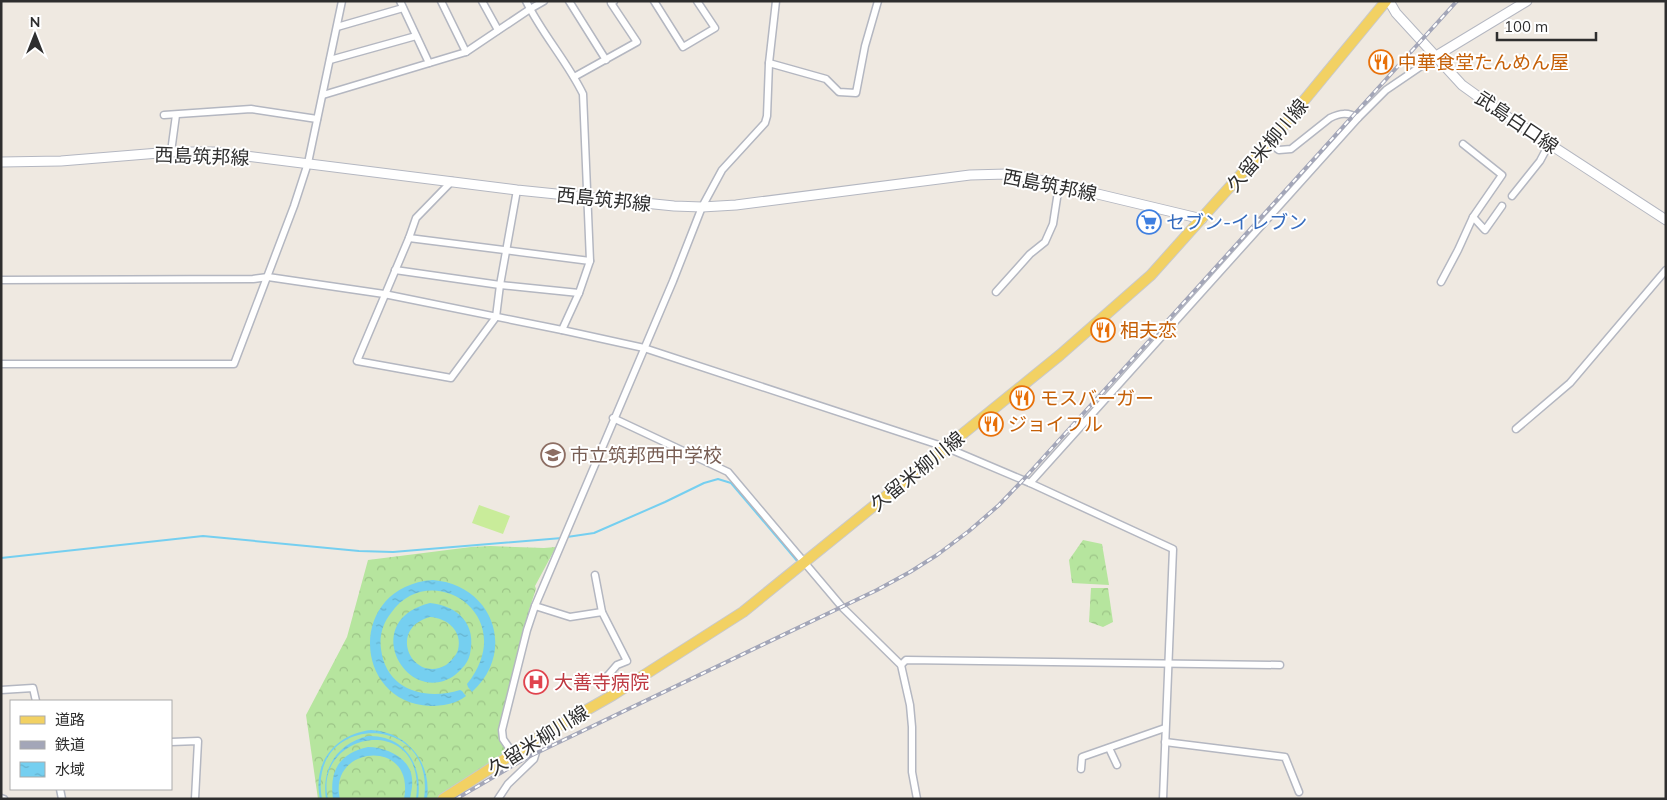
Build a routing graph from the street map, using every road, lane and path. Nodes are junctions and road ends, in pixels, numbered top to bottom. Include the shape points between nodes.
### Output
1 (342, 1) edge
2 (441, 1) edge
3 (482, 1) edge
4 (526, 1) edge
5 (544, 1) edge
6 (569, 1) edge
7 (654, 1) edge
8 (697, 1) edge
9 (776, 1) edge
10 (878, 1) edge
11 (1388, 1) edge
12 (1527, 1) edge
13 (612, 2) edge
14 (401, 4) edge
15 (530, 9) junction
16 (337, 27) junction
17 (498, 30) junction
18 (416, 36) junction
19 (466, 52) junction
20 (1436, 56) junction
21 (330, 60) junction
22 (606, 60) junction
23 (429, 63) junction
24 (769, 63) junction
25 (574, 77) junction
26 (323, 95) junction
27 (164, 115) dead end
28 (176, 115) junction
29 (1358, 118) junction
30 (317, 119) junction
31 (1269, 143) junction
32 (1464, 144) dead end
33 (1549, 144) junction
34 (172, 152) junction
35 (1, 162) edge
36 (308, 163) junction
37 (452, 181) junction
38 (1059, 185) junction
39 (517, 190) junction
40 (1512, 196) dead end
41 (588, 197) junction
42 (1502, 206) dead end
43 (702, 207) junction
44 (1473, 217) junction
45 (1202, 219) junction
46 (1666, 220) edge
47 (409, 238) junction
48 (506, 251) junction
49 (590, 261) junction
50 (395, 270) junction
51 (1666, 270) edge
52 (268, 277) junction
53 (1, 280) edge
54 (1441, 282) dead end
55 (500, 285) junction
56 (996, 292) dead end
57 (580, 293) junction
58 (384, 294) junction
59 (496, 317) junction
60 (562, 330) junction
61 (644, 348) junction
62 (1, 364) edge
63 (613, 418) junction
64 (1516, 429) dead end
65 (945, 447) junction
66 (1030, 483) junction
67 (804, 564) junction
68 (595, 575) dead end
69 (535, 606) junction
70 (602, 612) junction
71 (1168, 664) junction
72 (901, 665) junction
73 (1280, 665) dead end
74 (1, 690) edge
75 (613, 695) junction
76 (36, 700) edge
77 (1165, 728) junction
78 (542, 736) junction
79 (172, 742) edge
80 (1165, 742) junction
81 (1109, 748) junction
82 (514, 755) junction
83 (1117, 764) dead end
84 (1081, 769) dead end
85 (1299, 792) dead end
86 (195, 799) edge
87 (443, 799) edge
88 (498, 799) edge
89 (917, 799) edge
90 (1163, 799) edge

1 - 16 street
2 - 19 street
3 - 17 street
4 - 15 street
5 - 15 street
6 - 22 street
7 - 8 street via 683,47 715,28
9 - 24 street
10 - 24 street via 856,93 839,92 826,79
11 - 20 main road, 武島白口線 via 1396,14
11 - 31 main road, 久留米柳川線
12 - 20 main road
13 - 22 street via 637,42
14 - 16 street
14 - 18 street
15 - 17 street
15 - 25 street
16 - 21 street
17 - 19 street
18 - 21 street
18 - 23 street
19 - 23 street
20 - 29 street via 1386,90
20 - 33 main road, 武島白口線 via 1462,85
21 - 26 street
22 - 25 street
23 - 26 street
24 - 43 street via 765,123 722,170
25 - 41 street via 583,94
26 - 30 street
27 - 28 street
28 - 30 street via 251,109
28 - 34 street
29 - 31 street via 1337,114 1291,149 1279,150
29 - 66 street
30 - 36 street
31 - 45 main road, 久留米柳川線
32 - 44 street via 1502,174
33 - 40 street via 1540,161
33 - 46 main road, 武島白口線
34 - 35 main road, 西島筑邦線 via 61,161
34 - 36 main road, 西島筑邦線 via 214,152
36 - 37 main road, 西島筑邦線
36 - 52 street
37 - 39 main road, 西島筑邦線
37 - 47 street via 416,218
38 - 43 main road, 西島筑邦線 via 1007,174 972,175
38 - 45 main road, 西島筑邦線
38 - 56 street via 1053,224 1045,242
39 - 41 main road, 西島筑邦線
39 - 48 street
41 - 43 main road, 西島筑邦線
41 - 49 street
42 - 44 street via 1485,230
43 - 61 street
44 - 54 street
45 - 65 main road, 久留米柳川線 via 1151,275 1060,355
47 - 48 street
47 - 50 street
48 - 49 street
48 - 55 street
49 - 57 street
50 - 55 street
50 - 58 street
51 - 64 street via 1570,383
52 - 53 street
52 - 58 street
52 - 62 street via 234,364
55 - 57 street
55 - 59 street
57 - 60 street
58 - 59 street
58 - 59 street via 356,361 451,378
59 - 60 street
60 - 61 street
61 - 63 street
61 - 65 street
63 - 67 street via 728,472
63 - 69 street
65 - 66 street
65 - 67 main road, 久留米柳川線
66 - 71 street via 1173,549
67 - 72 street
67 - 75 main road, 久留米柳川線 via 743,612
68 - 70 street
69 - 70 street via 570,617
69 - 82 street via 502,730 503,739
70 - 75 street via 627,661 617,665 604,680
71 - 72 street via 906,660
71 - 73 street
71 - 77 street
72 - 89 street via 910,704 912,772
74 - 76 street via 33,688
75 - 78 main road, 久留米柳川線
77 - 80 street
77 - 81 street
78 - 82 main road, 久留米柳川線
78 - 88 street via 534,759 508,784
79 - 86 street via 198,741
80 - 85 street via 1285,757
80 - 90 street
81 - 83 street
81 - 84 street via 1082,757
82 - 87 main road, 久留米柳川線

